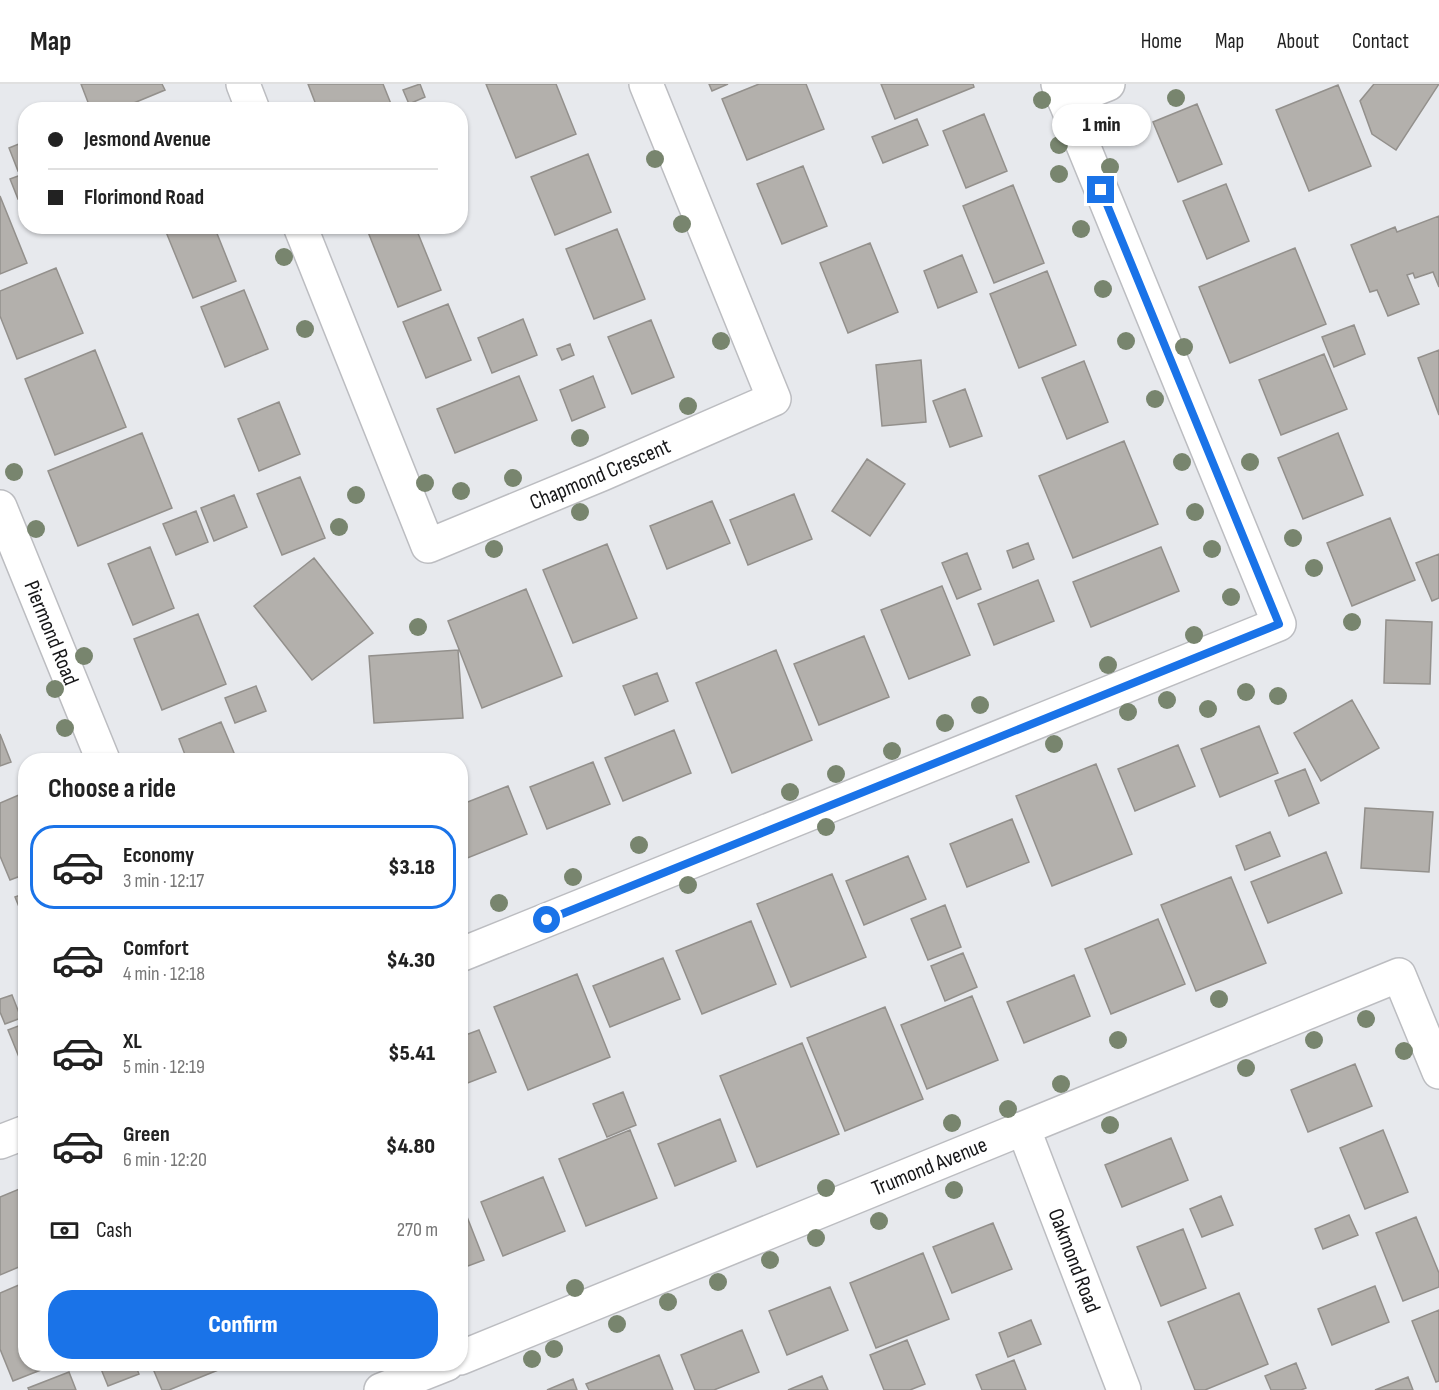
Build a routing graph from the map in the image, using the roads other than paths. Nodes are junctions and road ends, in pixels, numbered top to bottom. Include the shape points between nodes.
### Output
1 (243, 84) edge
2 (646, 84) edge
3 (1108, 84) edge
4 (1062, 93) edge
5 (250, 102) edge
6 (303, 234) edge
7 (0, 507) edge
8 (100, 753) edge
9 (468, 952) edge
10 (1439, 1072) edge
11 (1024, 1130) junction
12 (18, 1134) edge
13 (0, 1142) edge
14 (468, 1355) edge
15 (429, 1371) edge
16 (381, 1390) edge
17 (1124, 1390) edge

1 - 5 street
2 - 6 street, Chapmond Crescent via 774,399 603,474 428,546
3 - 4 street
4 - 9 street via 1279,624
7 - 8 street, Piermond Road
10 - 11 street, Trumond Avenue via 1399,975
11 - 14 street, Trumond Avenue
11 - 17 street, Oakmond Road
12 - 13 street
15 - 16 street

